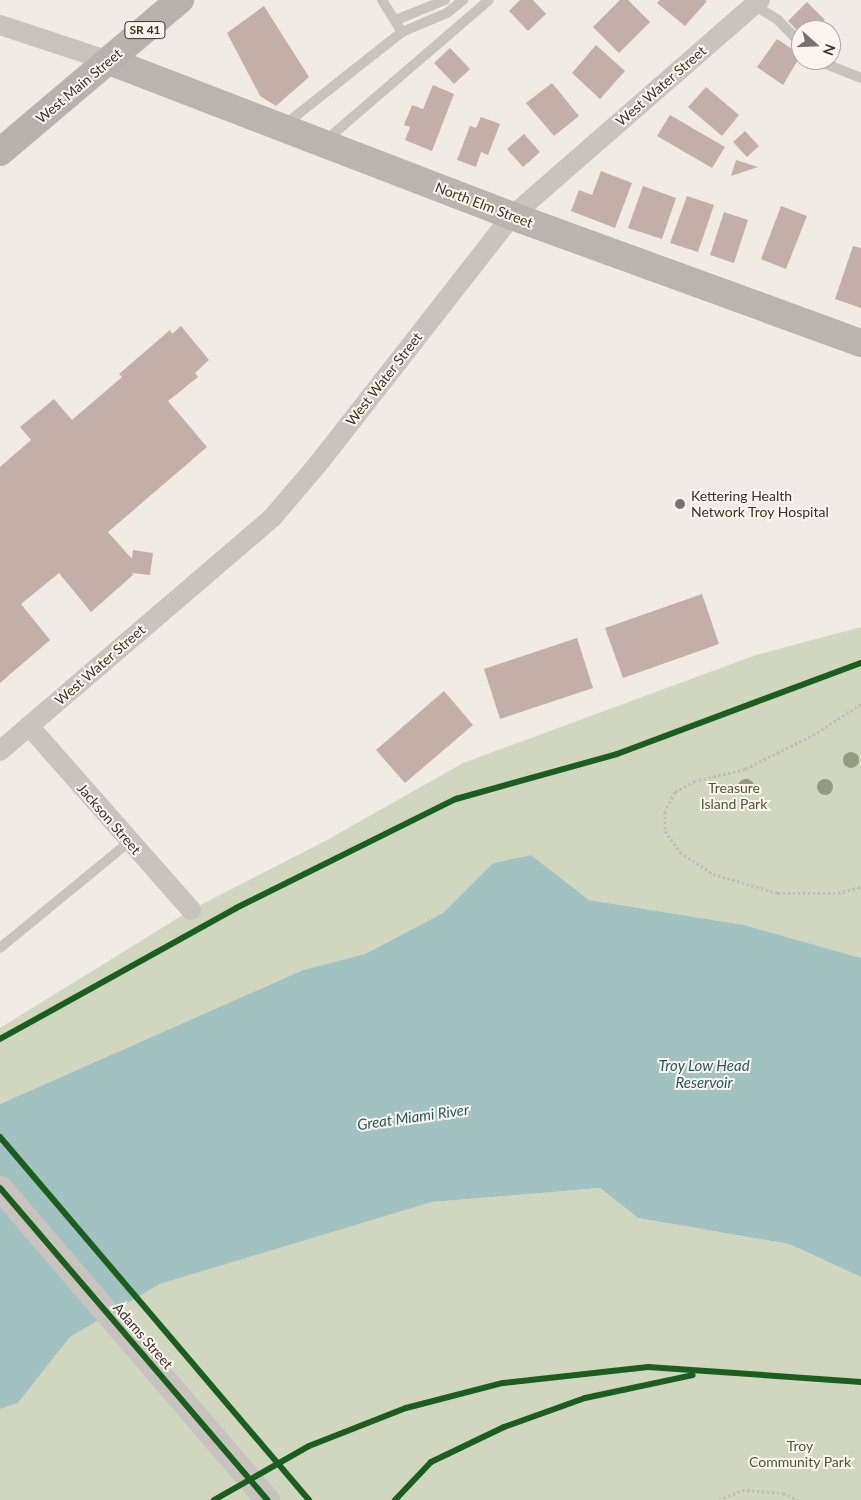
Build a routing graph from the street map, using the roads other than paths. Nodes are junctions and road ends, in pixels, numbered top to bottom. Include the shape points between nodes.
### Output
1 (180, 0) edge
2 (382, 0) edge
3 (445, 0) edge
4 (463, 0) edge
5 (489, 0) edge
6 (754, 2) edge
7 (396, 20) junction
8 (0, 25) edge
9 (402, 32) junction
10 (791, 34) edge
11 (110, 61) junction
12 (841, 70) edge
13 (861, 78) edge
14 (282, 127) junction
15 (322, 143) junction
16 (0, 152) edge
17 (512, 216) junction
18 (861, 343) edge
19 (29, 726) junction
20 (0, 751) edge
21 (129, 842) junction
22 (191, 910) dead end
23 (0, 948) edge
24 (0, 1188) edge
25 (267, 1500) edge

1 - 11 main road, West Main Street / SR 41
2 - 7 lane
3 - 7 lane
4 - 9 lane via 447,13
5 - 15 lane
6 - 10 lane
6 - 17 street, West Water Street
7 - 9 lane
8 - 11 street
9 - 14 lane
11 - 14 main road, North Elm Street
11 - 16 main road, West Main Street
12 - 13 lane
14 - 15 main road, North Elm Street
15 - 17 main road, North Elm Street
17 - 18 main road, North Elm Street
17 - 19 street, West Water Street via 324,457 272,518
19 - 20 street, West Water Street
19 - 21 street, Jackson Street
21 - 22 street, Jackson Street
21 - 23 lane
24 - 25 street, Adams Street

